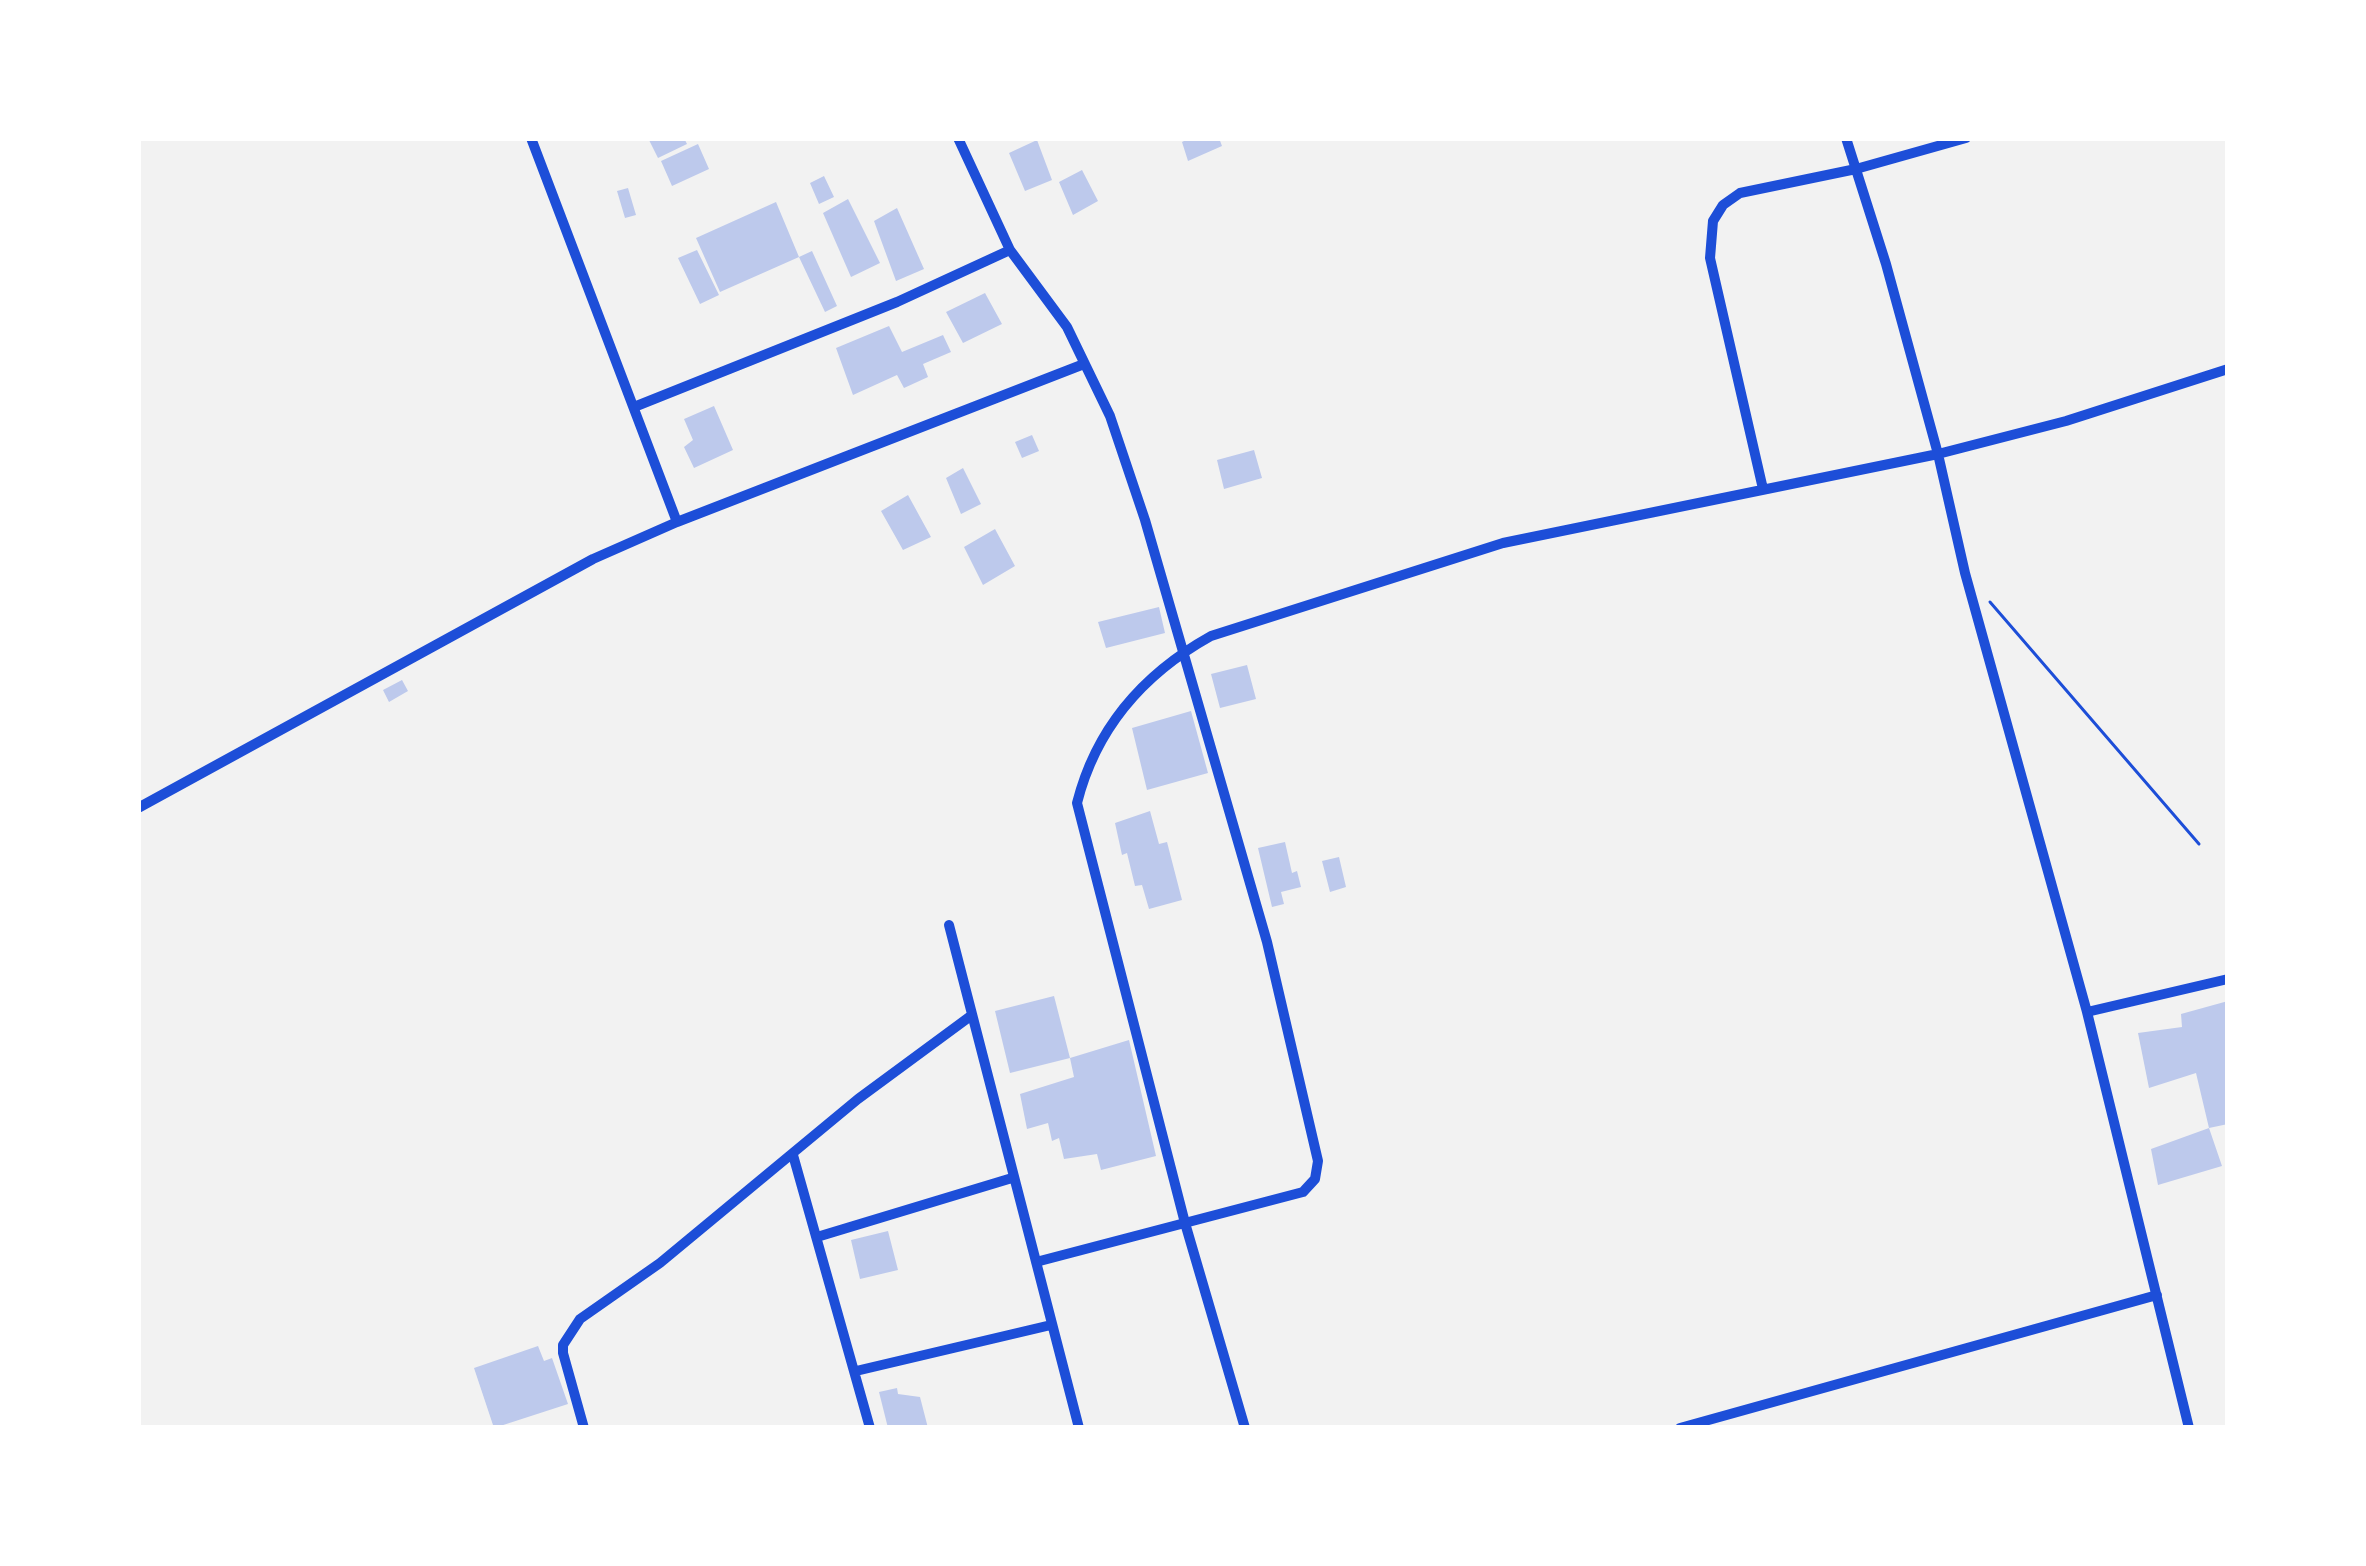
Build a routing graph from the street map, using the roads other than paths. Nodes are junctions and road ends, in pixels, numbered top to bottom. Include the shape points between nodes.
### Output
1 (530, 138) edge
2 (958, 138) edge
3 (1846, 138) edge
4 (1966, 138) edge
5 (1856, 169) junction
6 (1010, 250) junction
7 (1084, 364) junction
8 (2228, 369) edge
9 (634, 407) junction
10 (1938, 454) junction
11 (1763, 488) junction
12 (677, 522) junction
13 (1184, 651) junction
14 (138, 808) edge
15 (949, 925) dead end
16 (2228, 980) edge
17 (2086, 1012) junction
18 (972, 1015) junction
19 (794, 1155) junction
20 (1012, 1178) junction
21 (1185, 1223) junction
22 (817, 1237) junction
23 (1036, 1262) junction
24 (2157, 1295) junction
25 (1051, 1325) junction
26 (856, 1371) junction
27 (584, 1428) edge
28 (870, 1428) edge
29 (1079, 1428) edge
30 (1245, 1428) edge
31 (1679, 1428) edge
32 (2189, 1428) edge

1 - 9 street
2 - 6 street
3 - 5 street
4 - 5 street
5 - 10 street
5 - 11 street via 1740,193 1713,221 1710,258
6 - 7 street
6 - 9 street
7 - 12 street
7 - 13 street via 1110,416
8 - 10 street
9 - 12 street
10 - 11 street
10 - 17 street
11 - 13 street via 1503,543
12 - 14 street via 593,559
13 - 21 street via 1097,742 1077,803
13 - 21 street via 1267,942 1318,1160 1303,1192
15 - 18 street
16 - 17 street
17 - 24 street
18 - 19 street
18 - 20 street
19 - 22 street
19 - 27 street via 580,1319 563,1353
20 - 22 street
20 - 23 street
21 - 23 street
21 - 30 street
22 - 26 street
23 - 25 street
24 - 31 street
24 - 32 street
25 - 26 street
25 - 29 street
26 - 28 street

